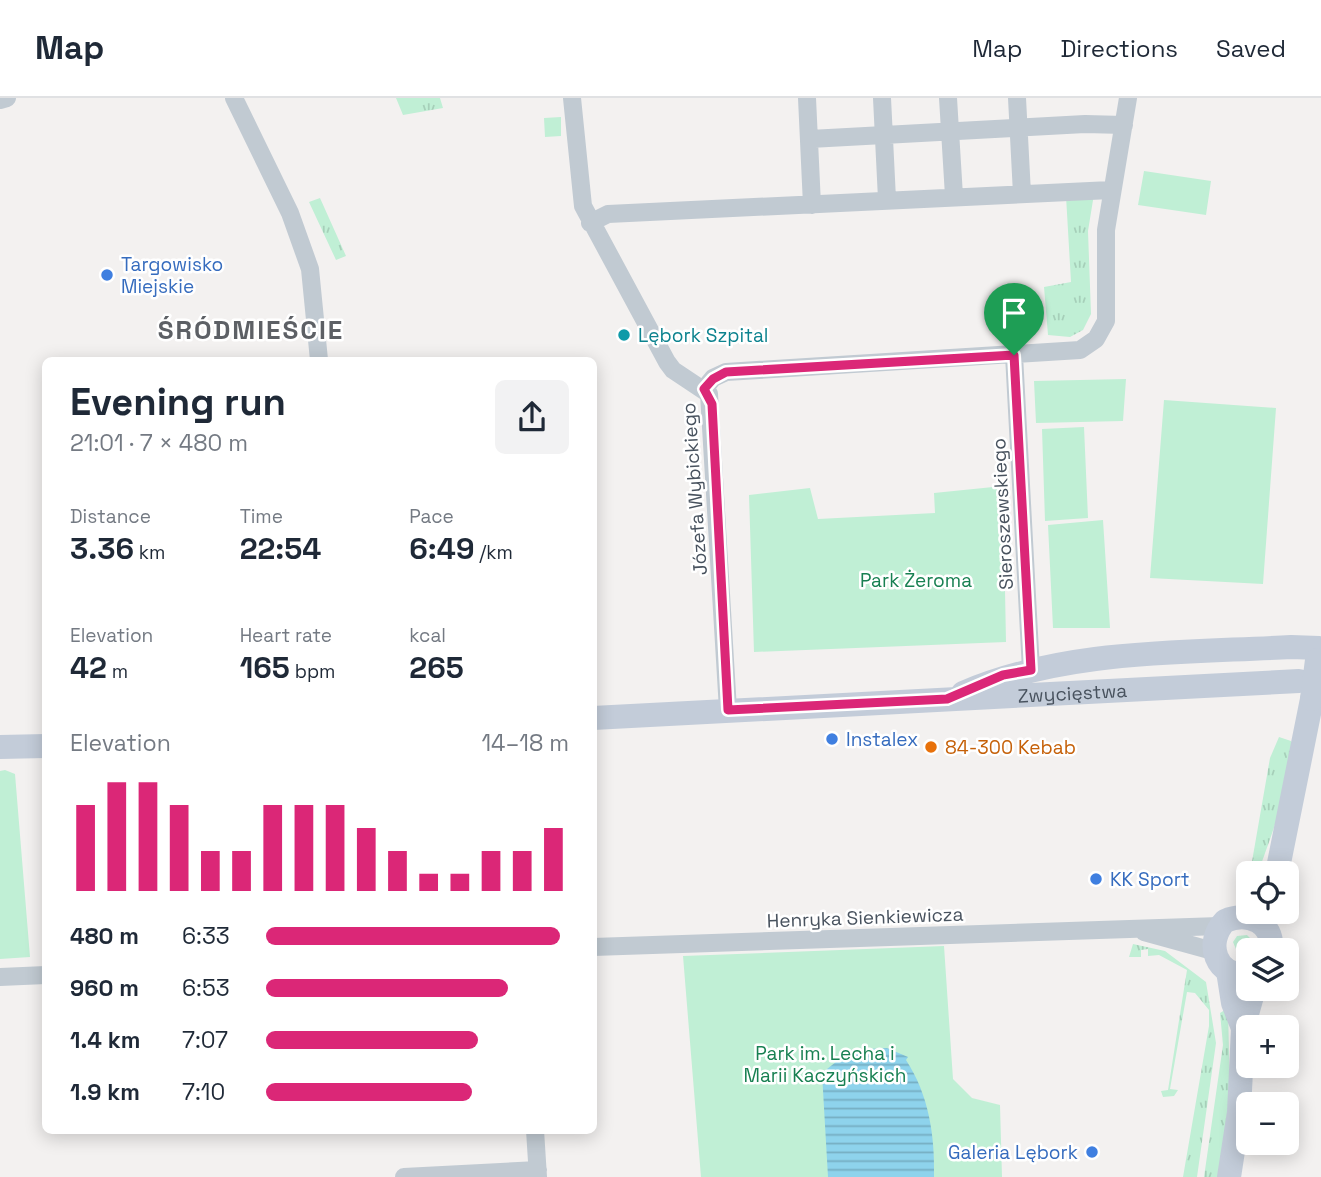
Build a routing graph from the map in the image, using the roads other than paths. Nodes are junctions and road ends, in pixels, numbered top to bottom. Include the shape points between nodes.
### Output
1 (7, 98) edge
2 (234, 98) edge
3 (572, 98) edge
4 (807, 98) edge
5 (882, 98) edge
6 (948, 98) edge
7 (1017, 98) edge
8 (1128, 98) edge
9 (0, 100) edge
10 (1124, 125) junction
11 (1019, 128) junction
12 (950, 131) junction
13 (884, 134) junction
14 (810, 138) junction
15 (1111, 190) junction
16 (1021, 194) junction
17 (954, 196) junction
18 (887, 200) junction
19 (812, 205) junction
20 (590, 223) junction
21 (1014, 355) junction
22 (319, 357) edge
23 (704, 389) junction
24 (1319, 649) edge
25 (1031, 670) junction
26 (1305, 690) junction
27 (947, 699) junction
28 (728, 710) junction
29 (597, 718) edge
30 (42, 746) edge
31 (0, 747) edge
32 (1275, 861) edge
33 (1236, 917) edge
34 (1220, 926) junction
35 (1138, 930) junction
36 (597, 947) edge
37 (1230, 965) edge
38 (42, 975) edge
39 (0, 977) edge
40 (1238, 1015) edge
41 (1241, 1078) edge
42 (535, 1134) edge
43 (538, 1173) edge
44 (404, 1177) edge
45 (1229, 1177) edge

1 - 9 street
2 - 22 street via 290,212 310,269
3 - 20 street, Józefa Wybickiego via 579,186
4 - 14 street
5 - 13 street
6 - 12 street
7 - 11 street
8 - 10 street
10 - 11 street
10 - 15 street
11 - 12 street
11 - 16 street
12 - 13 street
12 - 17 street
13 - 14 street
13 - 18 street
14 - 19 street
15 - 16 street
15 - 21 street via 1105,240 1106,321 1101,333 1080,350
16 - 17 street
17 - 18 street
18 - 19 street
19 - 20 street via 608,214
20 - 23 street, Józefa Wybickiego via 667,362
21 - 23 street via 726,372
21 - 25 street, Sieroszewskiego
23 - 28 street, Józefa Wybickiego via 712,404
24 - 25 main road via 1126,656
24 - 26 main road, bridge
25 - 27 main road via 1003,675
26 - 27 main road, Zwycięstwa
26 - 32 main road
27 - 28 main road, Zwycięstwa
28 - 29 main road, Zwycięstwa
30 - 31 main road
33 - 34 main road
34 - 35 street, Henryka Sienkiewicza
34 - 37 main road via 1215,936
35 - 36 street, Henryka Sienkiewicza
35 - 37 street, Henryka Sienkiewicza
37 - 40 main road
38 - 39 street
41 - 45 main road
42 - 43 street
43 - 44 street

